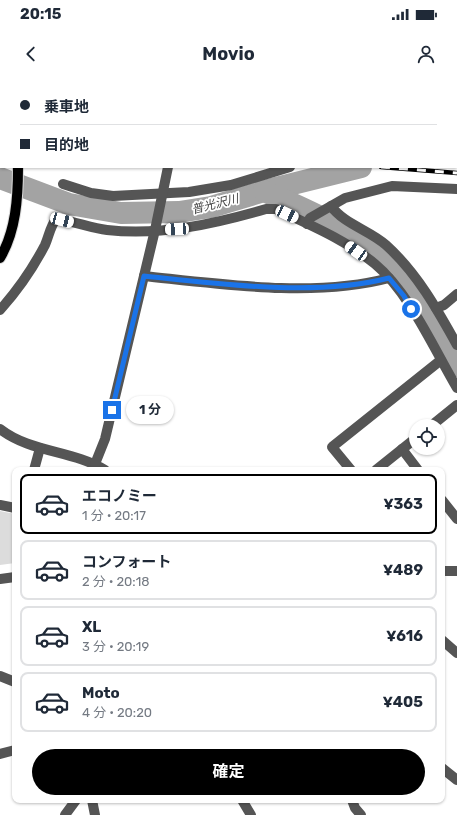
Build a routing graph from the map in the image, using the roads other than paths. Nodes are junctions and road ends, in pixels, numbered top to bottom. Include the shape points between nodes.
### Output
1 (18, 168) edge
2 (168, 168) edge
3 (287, 168) edge
4 (63, 184) dead end
5 (457, 189) edge
6 (162, 196) junction
7 (327, 208) junction
8 (309, 221) junction
9 (156, 227) junction
10 (0, 258) edge
11 (144, 276) junction
12 (389, 278) junction
13 (457, 294) edge
14 (436, 308) junction
15 (0, 310) edge
16 (457, 344) edge
17 (441, 360) junction
18 (457, 388) edge
19 (457, 405) edge
20 (440, 419) edge
21 (0, 429) edge
22 (409, 443) edge
23 (40, 448) junction
24 (402, 448) junction
25 (95, 464) junction
26 (35, 467) edge
27 (100, 467) edge
28 (348, 467) edge
29 (380, 467) edge
30 (416, 467) edge
31 (445, 504) edge
32 (0, 505) edge
33 (12, 507) edge
34 (457, 520) edge
35 (445, 570) edge
36 (457, 571) edge
37 (12, 578) edge
38 (0, 580) edge
39 (445, 643) edge
40 (457, 653) edge
41 (0, 676) edge
42 (12, 681) edge
43 (12, 751) edge
44 (0, 754) edge
45 (445, 770) edge
46 (457, 780) edge
47 (74, 803) edge
48 (93, 803) edge
49 (244, 803) edge
50 (353, 803) edge
51 (358, 814) edge
52 (65, 815) edge
53 (95, 815) edge
54 (250, 815) edge

1 - 10 main road via 16,212
2 - 6 street
3 - 6 street via 231,185
4 - 6 street via 91,193 113,196
5 - 7 street via 392,186 345,198
6 - 9 street
7 - 8 street
7 - 14 street via 385,244 416,276
8 - 9 street via 276,209 266,209 205,225
8 - 12 street via 375,264
9 - 11 street
9 - 15 street via 108,230 56,219 34,264
11 - 12 street via 208,283 311,288
11 - 25 street via 105,439
12 - 17 street via 404,296
13 - 14 street
14 - 16 street
17 - 18 street
17 - 28 street via 332,446
19 - 20 street
21 - 23 street via 22,442
22 - 24 street
23 - 25 street
23 - 26 street
24 - 29 street
24 - 30 street
25 - 27 street
31 - 34 street
32 - 33 street
35 - 36 street
37 - 38 street
39 - 40 street
41 - 42 street
43 - 44 street
45 - 46 street
47 - 52 street
48 - 53 street
49 - 54 street
50 - 51 street

